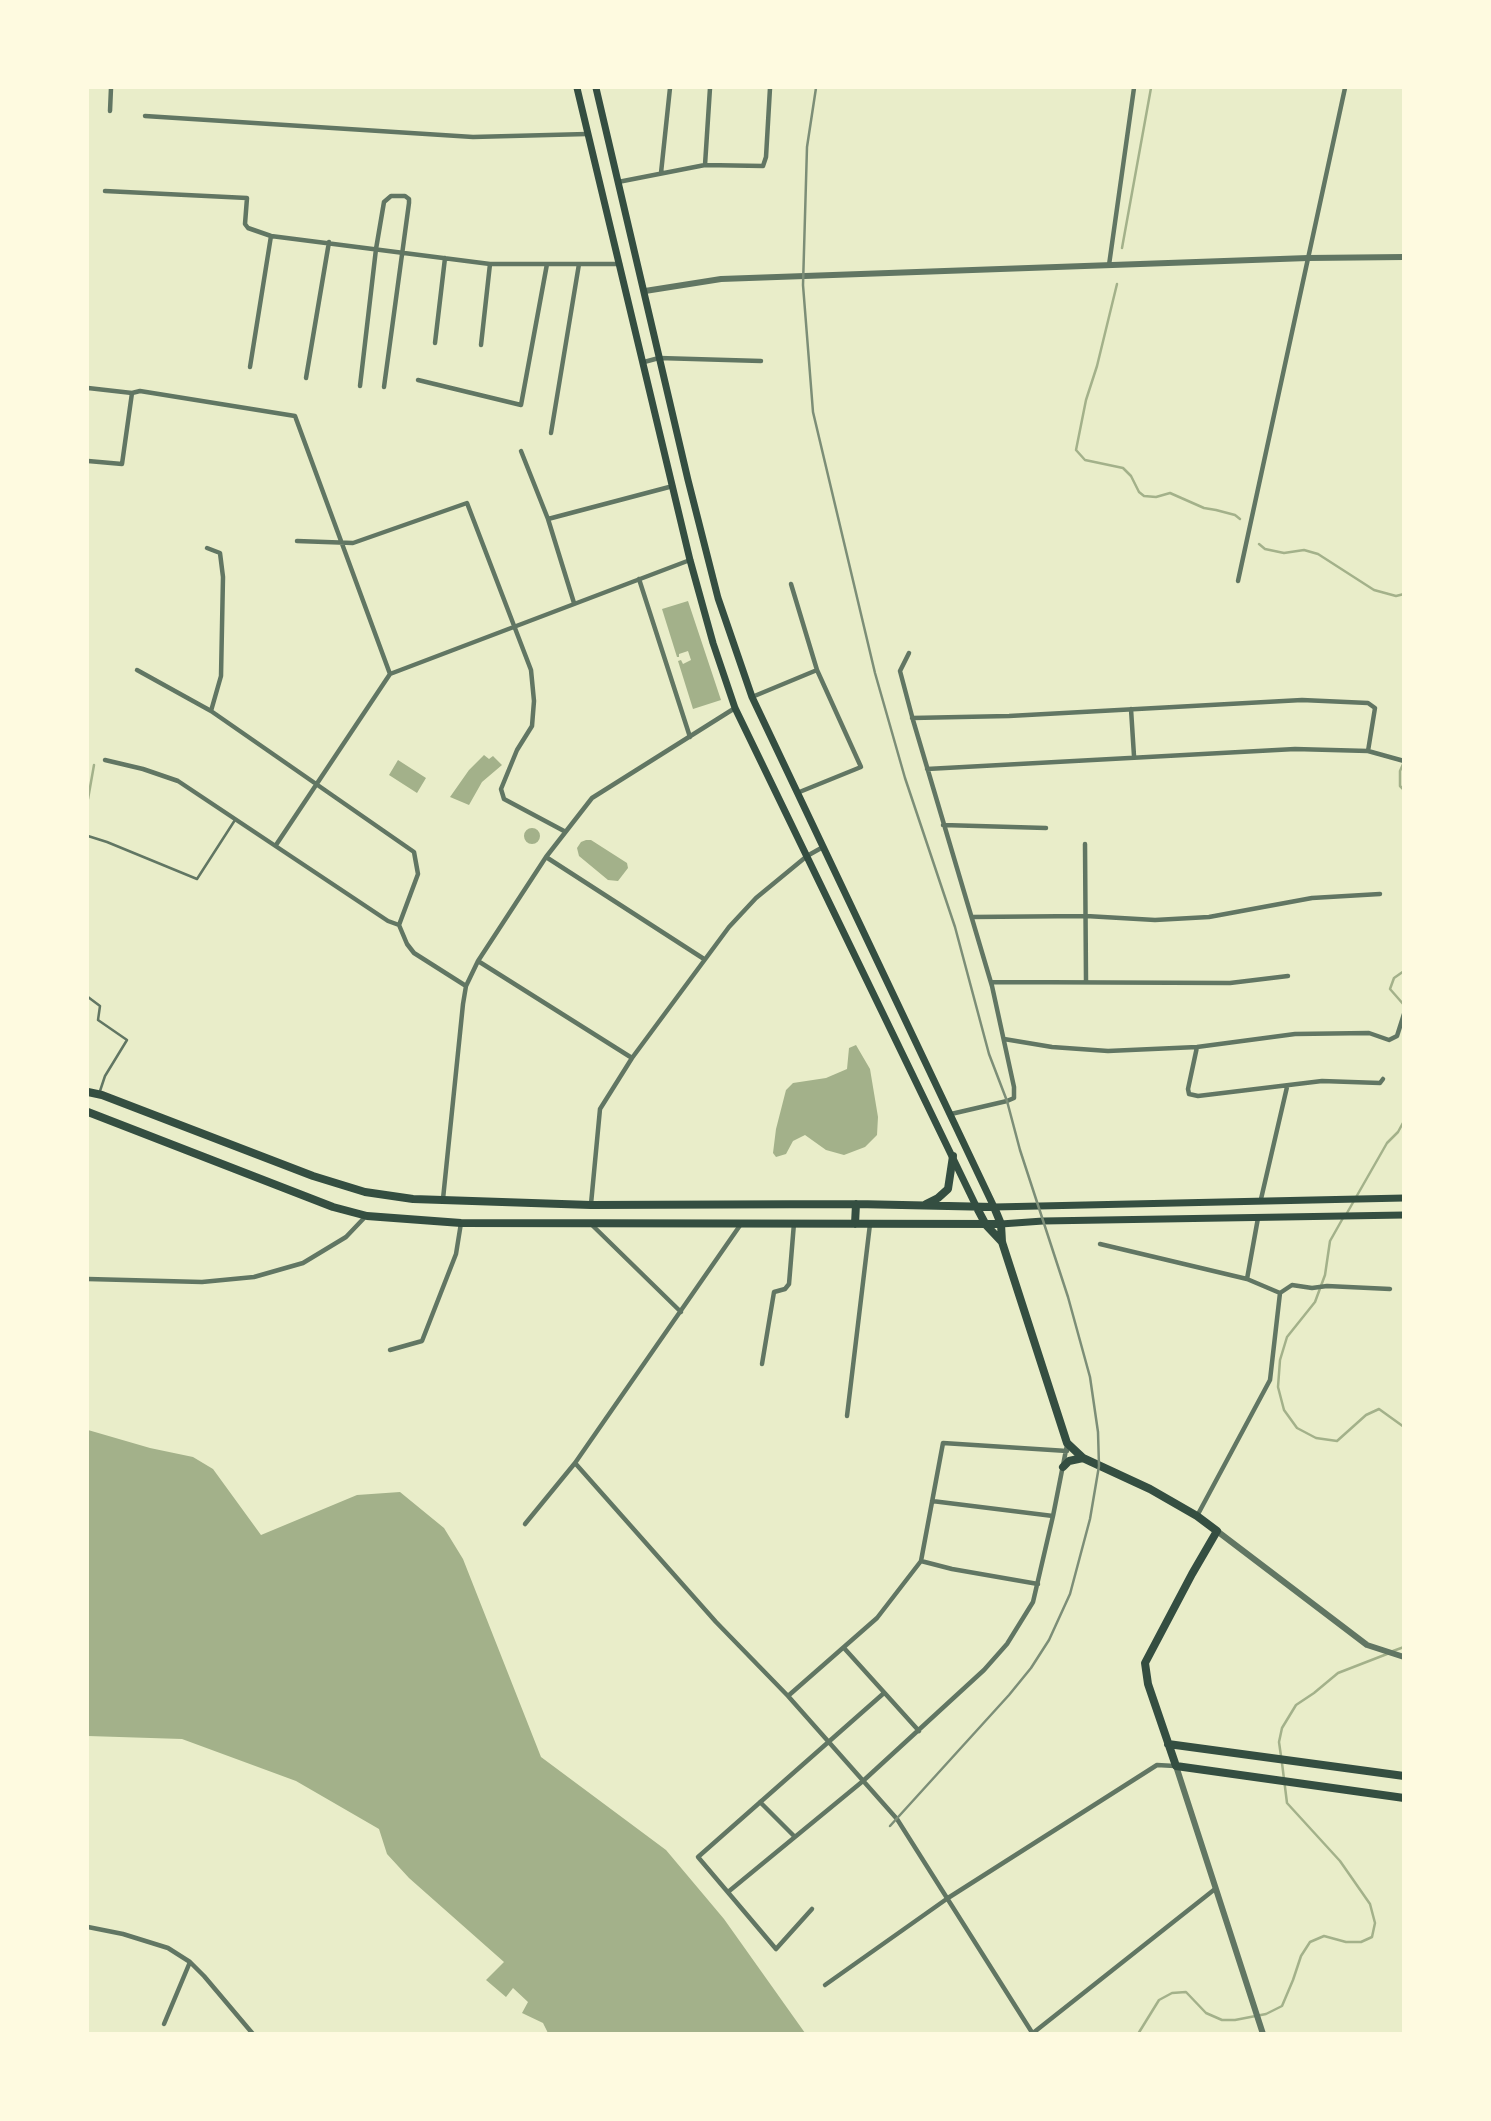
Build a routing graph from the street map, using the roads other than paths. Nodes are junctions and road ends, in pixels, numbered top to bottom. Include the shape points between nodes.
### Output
1 (111, 88) edge
2 (578, 88) edge
3 (596, 88) edge
4 (670, 88) edge
5 (710, 88) edge
6 (770, 88) edge
7 (1134, 88) edge
8 (1345, 88) edge
9 (110, 111) dead end
10 (145, 116) dead end
11 (589, 134) junction
12 (705, 165) junction
13 (661, 173) junction
14 (618, 182) junction
15 (105, 191) dead end
16 (271, 236) junction
17 (329, 242) junction
18 (376, 248) junction
19 (402, 252) junction
20 (1404, 257) edge
21 (445, 258) junction
22 (1308, 258) junction
23 (490, 264) junction
24 (547, 264) junction
25 (579, 264) junction
26 (621, 264) junction
27 (1109, 265) junction
28 (645, 291) junction
29 (435, 343) dead end
30 (481, 345) dead end
31 (659, 358) junction
32 (761, 361) dead end
33 (644, 362) junction
34 (250, 367) dead end
35 (306, 378) dead end
36 (418, 380) dead end
37 (360, 386) dead end
38 (384, 387) dead end
39 (88, 388) edge
40 (132, 393) junction
41 (551, 433) dead end
42 (521, 451) dead end
43 (88, 461) edge
44 (674, 485) junction
45 (548, 519) junction
46 (297, 541) dead end
47 (343, 543) junction
48 (207, 548) dead end
49 (690, 560) junction
50 (639, 579) junction
51 (1238, 581) dead end
52 (791, 584) dead end
53 (574, 603) junction
54 (513, 626) junction
55 (909, 653) dead end
56 (137, 670) dead end
57 (817, 670) junction
58 (390, 674) junction
59 (752, 697) junction
60 (735, 708) junction
61 (1131, 709) junction
62 (211, 711) junction
63 (912, 718) junction
64 (690, 737) junction
65 (1368, 751) junction
66 (1135, 756) junction
67 (105, 760) dead end
68 (1404, 761) edge
69 (928, 769) junction
70 (318, 784) junction
71 (797, 793) junction
72 (235, 820) junction
73 (943, 825) junction
74 (1046, 828) dead end
75 (564, 831) junction
76 (88, 836) edge
77 (1085, 844) dead end
78 (276, 845) junction
79 (824, 847) junction
80 (807, 856) junction
81 (546, 857) junction
82 (1380, 894) dead end
83 (1086, 916) junction
84 (972, 917) junction
85 (399, 925) junction
86 (704, 959) junction
87 (478, 961) junction
88 (1287, 976) dead end
89 (1086, 981) junction
90 (991, 982) junction
91 (466, 986) junction
92 (88, 997) edge
93 (1404, 1014) edge
94 (1004, 1039) junction
95 (1197, 1047) junction
96 (632, 1058) junction
97 (1383, 1079) dead end
98 (1287, 1087) junction
99 (88, 1091) edge
100 (99, 1094) junction
101 (89, 1113) edge
102 (951, 1114) junction
103 (953, 1156) junction
104 (1404, 1198) edge
105 (443, 1199) junction
106 (1261, 1199) junction
107 (1066, 1203) junction
108 (856, 1204) junction
109 (591, 1205) junction
110 (920, 1206) junction
111 (994, 1207) junction
112 (977, 1208) junction
113 (1404, 1215) edge
114 (367, 1216) junction
115 (1258, 1218) junction
116 (1066, 1220) junction
117 (461, 1223) junction
118 (590, 1223) junction
119 (794, 1223) junction
120 (742, 1224) junction
121 (855, 1224) junction
122 (870, 1224) junction
123 (1001, 1224) junction
124 (986, 1225) junction
125 (1002, 1242) junction
126 (1100, 1244) dead end
127 (88, 1279) edge
128 (1247, 1279) junction
129 (1390, 1289) dead end
130 (1280, 1293) junction
131 (681, 1312) junction
132 (390, 1350) dead end
133 (762, 1364) dead end
134 (847, 1416) dead end
135 (1067, 1447) junction
136 (1083, 1458) junction
137 (575, 1462) junction
138 (1063, 1467) junction
139 (933, 1501) junction
140 (1054, 1516) junction
141 (1197, 1516) junction
142 (525, 1524) dead end
143 (1217, 1531) junction
144 (920, 1561) junction
145 (1038, 1584) junction
146 (844, 1648) junction
147 (1404, 1657) edge
148 (884, 1693) junction
149 (788, 1696) junction
150 (919, 1731) junction
151 (828, 1740) junction
152 (1168, 1744) junction
153 (1176, 1766) junction
154 (1404, 1776) edge
155 (863, 1781) junction
156 (1404, 1798) edge
157 (760, 1802) junction
158 (795, 1838) junction
159 (1215, 1889) junction
160 (728, 1892) junction
161 (948, 1898) junction
162 (812, 1909) dead end
163 (88, 1927) edge
164 (190, 1962) junction
165 (825, 1985) dead end
166 (164, 2024) dead end
167 (1263, 2032) edge
168 (1033, 2033) edge
169 (253, 2034) edge

1 - 9 street
2 - 11 main road
3 - 14 main road
4 - 13 street
5 - 12 street
6 - 12 street via 763,166
7 - 27 street
8 - 22 street
10 - 11 street via 473,137
11 - 26 main road
12 - 13 street
13 - 14 street
14 - 28 main road
15 - 16 street via 247,198 244,224
16 - 17 street
16 - 34 street
17 - 18 street
17 - 35 street
18 - 19 street
18 - 19 street via 384,202 391,196 405,196 409,203
18 - 37 street
19 - 21 street
19 - 38 street
20 - 22 street
21 - 23 street
21 - 29 street
22 - 27 street
22 - 51 street
23 - 24 street
23 - 30 street
24 - 25 street
24 - 36 street via 521,405
25 - 26 street
25 - 41 street
26 - 33 main road
27 - 28 street via 721,279
28 - 31 main road
31 - 32 street
31 - 33 street
31 - 59 main road via 718,598
33 - 44 main road
39 - 40 street
40 - 43 street via 122,464
40 - 47 street via 295,416
42 - 45 street
44 - 45 street
44 - 49 main road
45 - 53 street
46 - 47 street
47 - 54 street via 467,503
47 - 58 street
48 - 62 street via 220,553 223,577 221,676
49 - 50 street
49 - 60 main road
50 - 53 street
50 - 64 street
52 - 57 street
53 - 54 street
54 - 58 street
54 - 75 street via 531,670 534,701 532,726 501,789 504,799
55 - 63 street via 900,671
56 - 62 street
57 - 59 street
57 - 71 street via 861,767
58 - 70 street
59 - 71 main road
60 - 64 street
60 - 80 main road
61 - 63 street
61 - 65 street via 1302,700 1368,702 1375,708
61 - 66 street
62 - 70 street
63 - 69 street
64 - 75 street via 592,799
65 - 66 street via 1295,749
65 - 68 street
66 - 69 street
67 - 72 street via 178,781
69 - 73 street
70 - 78 street
70 - 85 street via 414,852 418,874
71 - 79 main road
72 - 76 lane via 197,880
72 - 78 street
73 - 74 street
73 - 84 street
75 - 81 street
77 - 83 street
78 - 85 street
79 - 80 street
79 - 102 main road
80 - 86 street via 756,898
80 - 103 main road
81 - 86 street
81 - 87 street
82 - 83 street via 1312,898 1209,917
83 - 84 street
83 - 89 street
84 - 90 street
85 - 91 street via 414,953
86 - 96 street
87 - 91 street
87 - 96 street
88 - 89 street via 1230,983
89 - 90 street
90 - 94 street
91 - 105 street
92 - 100 lane via 100,1006 98,1020 127,1040
93 - 95 street via 1397,1035 1389,1040 1369,1033 1295,1034
94 - 95 street via 1108,1051
94 - 102 street via 1014,1098
95 - 98 street via 1189,1094
96 - 109 street via 600,1109
97 - 98 street via 1380,1083 1322,1081
98 - 106 street
99 - 100 main road
100 - 105 main road via 365,1192
101 - 114 main road
102 - 111 main road
103 - 110 main road via 948,1189
103 - 112 main road
104 - 106 main road
105 - 109 main road
106 - 107 main road
107 - 111 main road
107 - 116 main road
108 - 109 main road
108 - 110 main road
108 - 121 main road
110 - 112 main road
111 - 112 main road
111 - 123 main road
112 - 124 main road
113 - 115 main road
114 - 117 main road
114 - 127 street via 346,1237 303,1263 254,1277 202,1282
115 - 116 main road
115 - 128 street
116 - 123 main road
117 - 118 main road
117 - 132 street via 456,1254 422,1341
118 - 120 main road
118 - 131 street
119 - 120 main road
119 - 121 main road
119 - 133 street via 789,1284 774,1292
120 - 131 street
121 - 122 main road
122 - 124 main road
122 - 134 street
123 - 124 main road
123 - 125 main road
124 - 125 main road
125 - 135 main road
126 - 128 street
128 - 130 street
129 - 130 street via 1292,1285
130 - 141 street via 1270,1380
131 - 137 street
135 - 136 main road
135 - 138 street
135 - 139 street via 943,1444
136 - 138 main road
136 - 141 main road
137 - 142 street
137 - 149 street
138 - 140 street
139 - 140 street
139 - 144 street
140 - 145 street
141 - 143 main road
143 - 147 street via 1367,1645
143 - 152 main road via 1145,1663
144 - 145 street
144 - 146 street via 877,1618
145 - 150 street via 1033,1602 1007,1644
146 - 148 street
146 - 149 street
148 - 150 street
148 - 151 street
149 - 151 street
150 - 155 street
151 - 155 street
151 - 157 street
152 - 153 main road
152 - 154 main road
153 - 156 main road
153 - 159 street
153 - 161 street via 1157,1765
155 - 158 street
155 - 161 street via 897,1819
157 - 158 street
157 - 160 street via 698,1857
158 - 160 street
159 - 167 street
159 - 168 street
160 - 162 street via 776,1948
161 - 165 street
161 - 168 street
163 - 164 street via 168,1948
164 - 166 street
164 - 169 street

